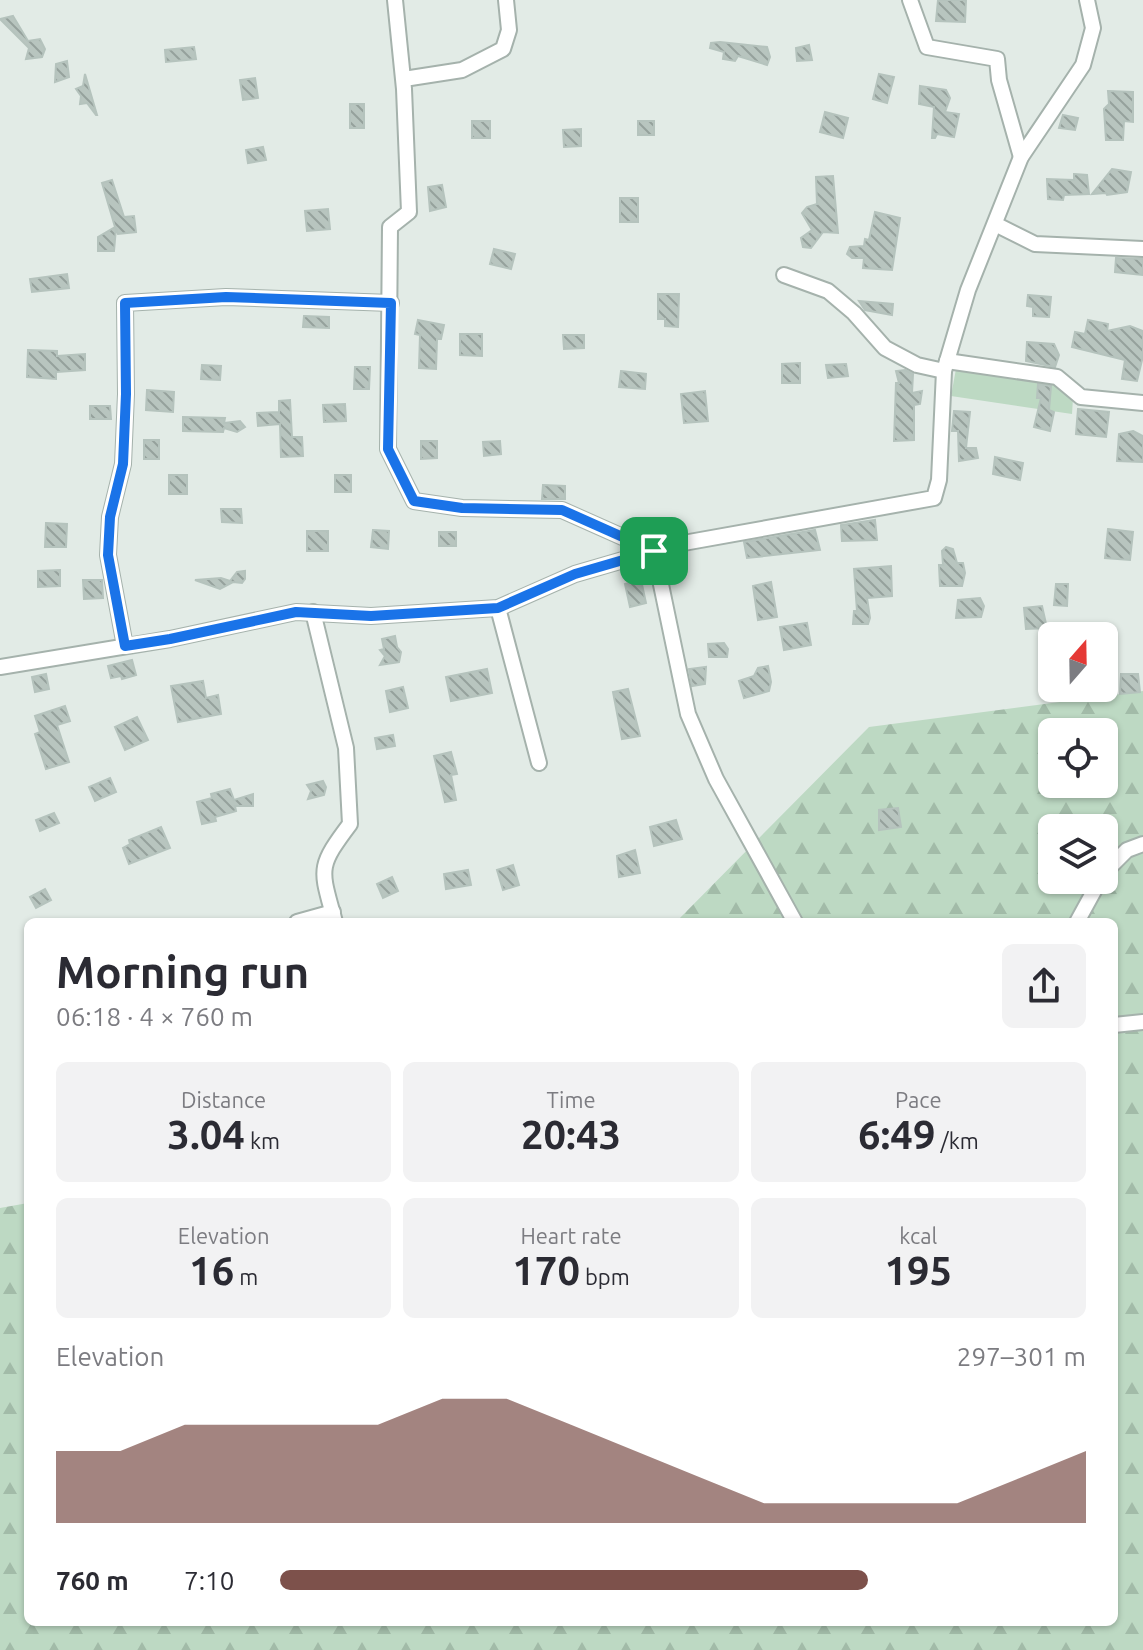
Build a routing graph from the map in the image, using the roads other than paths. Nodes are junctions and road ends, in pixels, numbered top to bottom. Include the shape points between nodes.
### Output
1 (395, 0) edge
2 (506, 0) edge
3 (910, 0) edge
4 (1087, 0) edge
5 (404, 79) junction
6 (1021, 157) junction
7 (995, 224) junction
8 (1143, 249) edge
9 (784, 275) dead end
10 (391, 303) junction
11 (946, 366) junction
12 (1143, 403) edge
13 (654, 551) junction
14 (498, 608) junction
15 (313, 612) junction
16 (125, 646) junction
17 (0, 667) edge
18 (539, 763) dead end
19 (1143, 844) edge
20 (1118, 859) edge
21 (1092, 894) edge
22 (334, 917) edge
23 (793, 918) edge
24 (1079, 918) edge
25 (1143, 1022) edge
26 (1118, 1025) edge

1 - 5 street
2 - 5 street via 509,30 503,49 462,70
3 - 6 street via 927,47 997,59
4 - 6 street via 1093,28 1083,65
5 - 10 street via 409,212 390,227
6 - 7 street
7 - 8 street via 1035,244
7 - 11 street
9 - 11 street via 828,291 885,348 917,365
10 - 13 street via 388,449 414,501 462,508 562,510
10 - 16 street via 226,297 125,303 123,464 110,517 108,555
11 - 12 street via 1057,377 1081,397
11 - 13 street via 934,498
13 - 14 street via 575,574
13 - 23 street via 688,714 716,779
14 - 15 street via 371,616
14 - 18 street
15 - 16 street
15 - 22 street via 346,748 350,824 329,853 322,875
16 - 17 street
19 - 20 street
21 - 24 street
25 - 26 street

